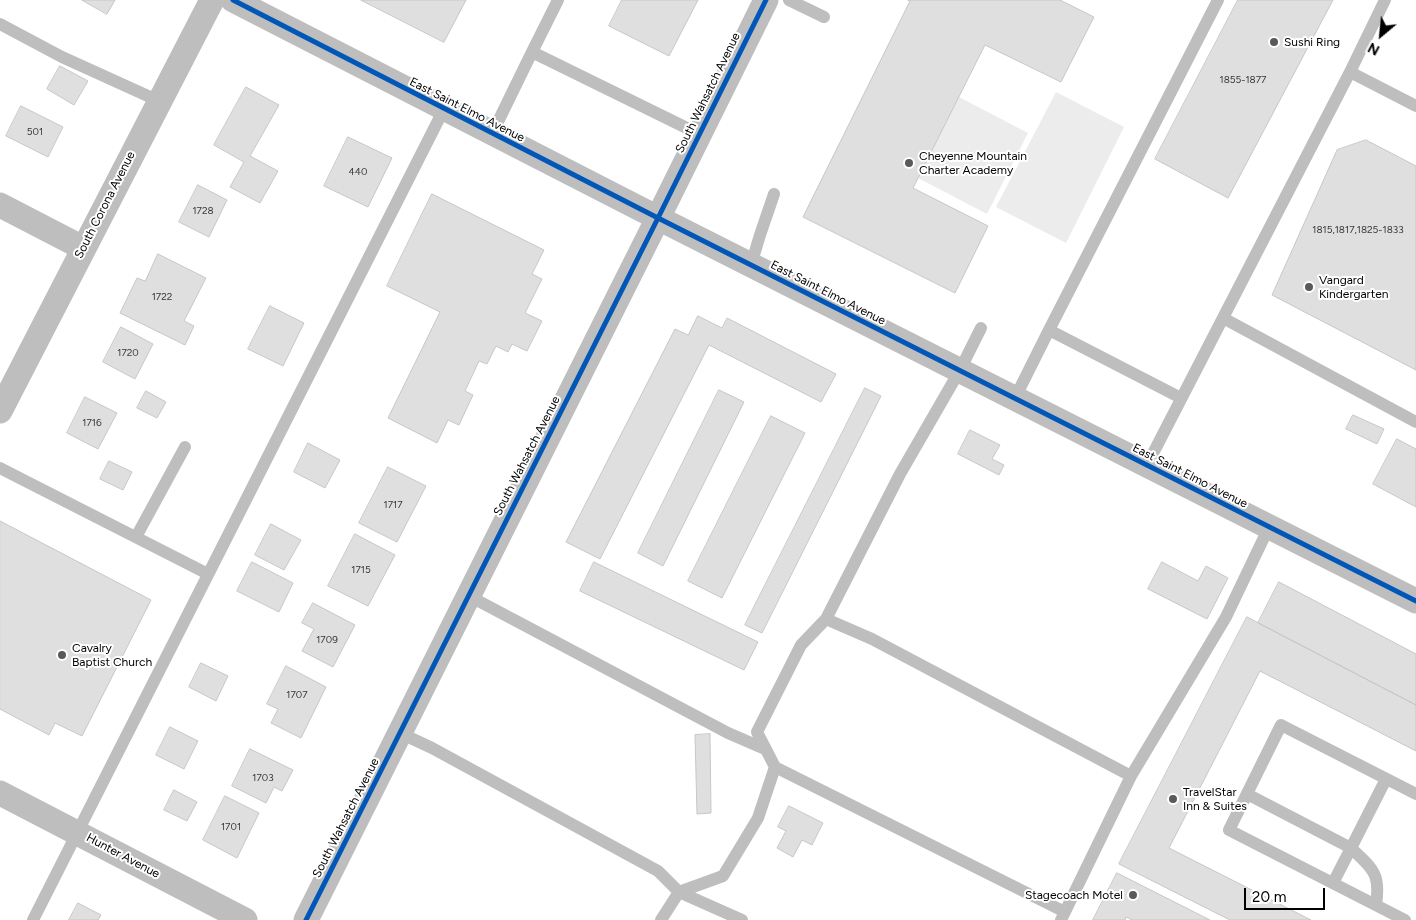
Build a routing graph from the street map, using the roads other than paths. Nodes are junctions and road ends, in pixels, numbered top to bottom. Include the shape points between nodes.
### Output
1 (212, 0) edge
2 (233, 0) edge
3 (558, 0) edge
4 (766, 0) edge
5 (789, 0) edge
6 (1218, 0) edge
7 (1385, 0) edge
8 (824, 17) dead end
9 (0, 24) edge
10 (532, 52) junction
11 (1350, 72) junction
12 (159, 102) junction
13 (1416, 106) edge
14 (444, 109) junction
15 (492, 134) junction
16 (699, 134) junction
17 (774, 194) dead end
18 (0, 205) edge
19 (658, 218) junction
20 (83, 248) junction
21 (752, 265) junction
22 (1223, 318) junction
23 (981, 328) dead end
24 (1048, 330) junction
25 (960, 370) junction
26 (6, 382) edge
27 (1015, 398) junction
28 (1181, 398) junction
29 (0, 411) edge
30 (1416, 422) edge
31 (185, 446) dead end
32 (1147, 465) junction
33 (0, 468) edge
34 (1269, 527) junction
35 (136, 537) junction
36 (208, 574) junction
37 (469, 596) junction
38 (1416, 601) edge
39 (826, 619) junction
40 (400, 733) junction
41 (765, 749) junction
42 (775, 767) junction
43 (1131, 776) junction
44 (1386, 779) junction
45 (0, 793) edge
46 (1247, 794) junction
47 (1416, 794) edge
48 (78, 832) junction
49 (1351, 848) junction
50 (1334, 883) junction
51 (679, 892) junction
52 (1376, 905) junction
53 (1063, 916) edge
54 (34, 920) edge
55 (245, 920) edge
56 (306, 920) edge
57 (661, 920) edge
58 (742, 920) edge
59 (1405, 920) edge

1 - 12 street, South Corona Avenue
2 - 14 street, East Saint Elmo Avenue
3 - 10 lane
4 - 16 street, South Wahsatch Avenue
5 - 8 lane
6 - 24 lane
7 - 11 lane
9 - 12 lane
10 - 15 lane
10 - 16 lane
11 - 13 lane
11 - 22 lane
12 - 20 street, South Corona Avenue
14 - 15 street, East Saint Elmo Avenue
14 - 36 lane
15 - 19 street, East Saint Elmo Avenue
16 - 19 street, South Wahsatch Avenue
17 - 21 lane
18 - 20 street
19 - 21 street, East Saint Elmo Avenue
19 - 37 street, South Wahsatch Avenue
20 - 26 street, South Corona Avenue
21 - 25 street, East Saint Elmo Avenue
22 - 28 lane
22 - 30 lane
23 - 25 lane
24 - 27 lane
24 - 28 lane
25 - 27 street, East Saint Elmo Avenue
25 - 39 lane via 900,474
26 - 29 street, South Corona Avenue
27 - 32 street, East Saint Elmo Avenue
28 - 32 lane
31 - 35 lane
32 - 34 street, East Saint Elmo Avenue
33 - 35 lane
34 - 38 street, East Saint Elmo Avenue
34 - 43 lane via 1226,617
35 - 36 lane
36 - 48 lane
37 - 40 street, South Wahsatch Avenue
37 - 41 lane via 728,733
39 - 41 lane via 801,645 757,732
39 - 43 lane via 872,639
40 - 51 lane via 658,871
40 - 56 street, South Wahsatch Avenue
41 - 42 lane
42 - 51 lane via 758,818 723,876
42 - 53 lane
43 - 53 lane
44 - 46 lane via 1281,725
44 - 47 lane
44 - 49 lane
45 - 48 street, Hunter Avenue
46 - 49 lane
46 - 50 lane via 1229,830
48 - 54 lane
48 - 55 street, Hunter Avenue
49 - 50 lane
49 - 52 lane via 1373,869 1377,883
50 - 52 lane
51 - 57 lane
51 - 58 lane
52 - 59 lane

